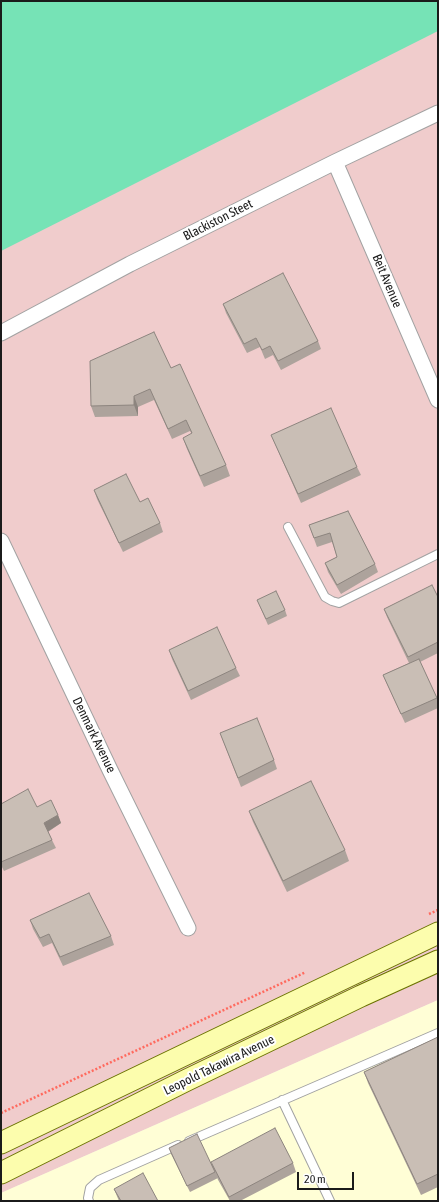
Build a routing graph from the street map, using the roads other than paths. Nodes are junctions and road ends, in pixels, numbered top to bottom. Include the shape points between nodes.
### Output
1 (438, 113) edge
2 (335, 162) junction
3 (1, 333) edge
4 (438, 400) edge
5 (288, 527) dead end
6 (1, 541) edge
7 (438, 554) edge
8 (188, 928) dead end
9 (438, 933) edge
10 (438, 961) edge
11 (438, 1033) edge
12 (282, 1100) junction
13 (1, 1143) edge
14 (1, 1173) edge
15 (89, 1201) edge
16 (330, 1201) edge

1 - 2 street, Blackiston Steet
2 - 3 street, Blackiston Steet via 130,264
2 - 4 street, Beit Avenue
5 - 7 lane via 325,597 339,603
6 - 8 street, Denmark Avenue
9 - 13 main road, Leopold Takawira Avenue
10 - 14 main road, Leopold Takawira Avenue via 187,1080
11 - 12 lane
12 - 15 lane via 99,1180 90,1188
12 - 16 lane

